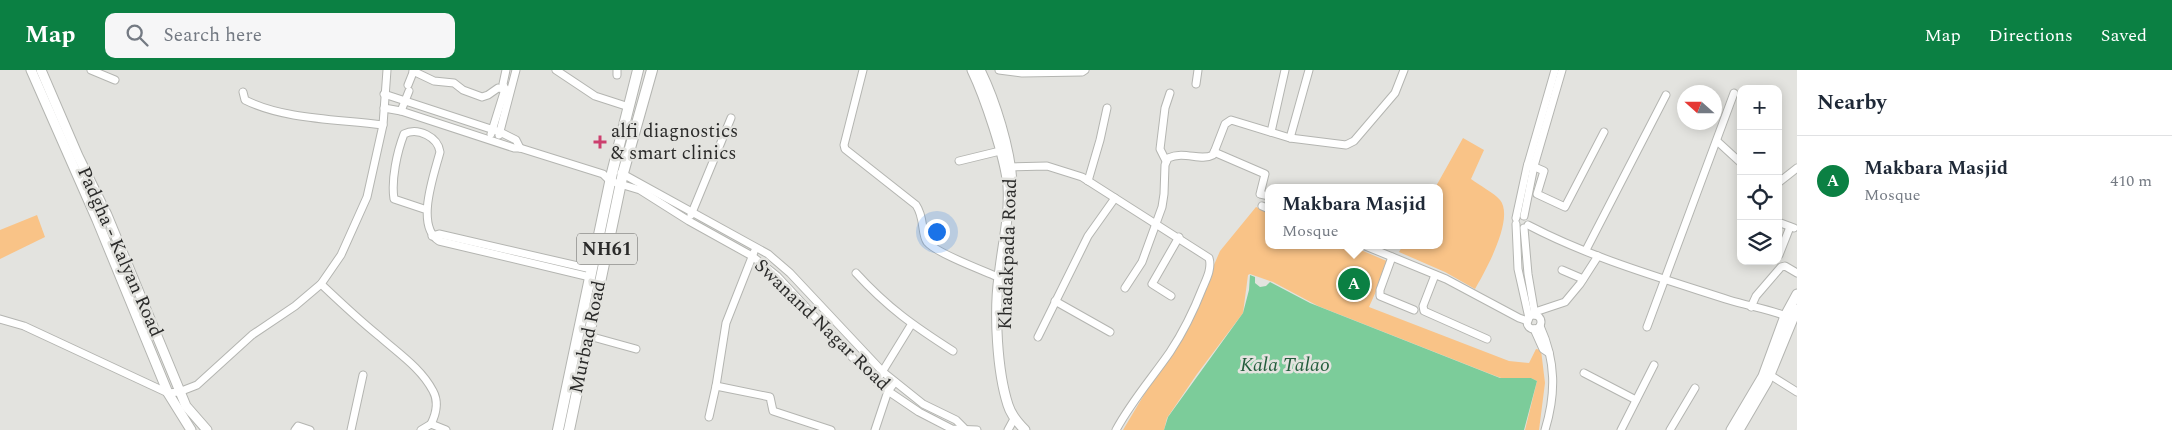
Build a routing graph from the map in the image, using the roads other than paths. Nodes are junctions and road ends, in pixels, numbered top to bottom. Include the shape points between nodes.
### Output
1 (31, 70) edge
2 (40, 70) edge
3 (91, 70) edge
4 (387, 70) edge
5 (413, 70) edge
6 (506, 70) edge
7 (516, 70) edge
8 (556, 70) edge
9 (638, 70) edge
10 (652, 70) edge
11 (863, 70) edge
12 (973, 70) edge
13 (980, 70) edge
14 (999, 70) edge
15 (1085, 70) edge
16 (1198, 70) edge
17 (1285, 70) edge
18 (1309, 70) edge
19 (1404, 70) edge
20 (1555, 70) edge
21 (1562, 70) edge
22 (1037, 71) edge
23 (115, 80) dead end
24 (1196, 84) dead end
25 (505, 90) junction
26 (243, 92) dead end
27 (1170, 93) dead end
28 (384, 94) junction
29 (1734, 94) dead end
30 (1666, 95) dead end
31 (986, 96) junction
32 (405, 101) junction
33 (629, 107) junction
34 (384, 108) junction
35 (1107, 108) dead end
36 (402, 111) junction
37 (731, 118) dead end
38 (994, 122) junction
39 (383, 125) junction
40 (496, 131) junction
41 (1271, 132) junction
42 (1604, 132) dead end
43 (1290, 138) junction
44 (493, 140) junction
45 (1717, 141) junction
46 (520, 148) junction
47 (1000, 151) junction
48 (1214, 152) junction
49 (1737, 159) edge
50 (959, 161) dead end
51 (1166, 161) junction
52 (1531, 165) junction
53 (1008, 167) junction
54 (1797, 168) edge
55 (608, 176) junction
56 (622, 179) junction
57 (1088, 180) junction
58 (1782, 180) edge
59 (1265, 195) edge
60 (1115, 198) junction
61 (427, 210) junction
62 (693, 212) junction
63 (107, 215) junction
64 (1519, 219) junction
65 (97, 220) junction
66 (689, 221) junction
67 (1156, 223) junction
68 (1782, 224) edge
69 (717, 226) junction
70 (1526, 226) junction
71 (713, 234) junction
72 (1178, 238) junction
73 (1782, 247) edge
74 (756, 248) junction
75 (1373, 249) edge
76 (1526, 249) junction
77 (1516, 250) junction
78 (1586, 250) junction
79 (752, 256) junction
80 (1598, 256) junction
81 (1392, 257) junction
82 (784, 268) junction
83 (1562, 270) dead end
84 (591, 273) junction
85 (856, 273) dead end
86 (1433, 274) junction
87 (1797, 274) edge
88 (777, 276) junction
89 (1001, 277) junction
90 (1583, 279) junction
91 (1665, 279) junction
92 (321, 284) junction
93 (1125, 288) dead end
94 (1797, 294) edge
95 (1171, 296) dead end
96 (1055, 301) junction
97 (1420, 301) dead end
98 (1751, 307) junction
99 (1797, 309) edge
100 (1414, 310) dead end
101 (1532, 316) junction
102 (1788, 317) junction
103 (0, 319) edge
104 (911, 325) junction
105 (1647, 327) dead end
106 (1537, 328) junction
107 (1110, 332) dead end
108 (589, 336) junction
109 (1038, 337) dead end
110 (1487, 339) dead end
111 (636, 349) dead end
112 (953, 351) dead end
113 (1654, 365) dead end
114 (883, 372) junction
115 (1584, 374) dead end
116 (363, 375) dead end
117 (1770, 375) junction
118 (574, 376) junction
119 (876, 382) junction
120 (895, 382) junction
121 (716, 386) junction
122 (1695, 388) dead end
123 (888, 391) junction
124 (179, 392) junction
125 (1797, 392) edge
126 (168, 393) junction
127 (1636, 400) junction
128 (923, 404) junction
129 (919, 412) junction
130 (944, 413) junction
131 (1013, 415) junction
132 (709, 417) dead end
133 (940, 422) junction
134 (430, 424) junction
135 (964, 428) junction
136 (191, 430) edge
137 (207, 430) edge
138 (295, 430) edge
139 (310, 430) edge
140 (351, 430) edge
141 (421, 430) edge
142 (446, 430) edge
143 (558, 430) edge
144 (569, 430) edge
145 (831, 430) edge
146 (875, 430) edge
147 (977, 430) edge
148 (1008, 430) edge
149 (1025, 430) edge
150 (1116, 430) edge
151 (1546, 430) edge
152 (1620, 430) edge
153 (1670, 430) edge
154 (1731, 430) edge
155 (1740, 430) edge

1 - 65 main road
2 - 63 main road, Padgha - Kalyan Road
3 - 23 street
4 - 28 street
5 - 25 street via 434,81 454,83 482,97 498,88
5 - 32 street
6 - 25 street
7 - 40 street
8 - 33 street via 595,96
9 - 33 highway, NH61
10 - 56 highway, Murbad Road / NH61
11 - 89 street via 845,149 916,205 922,213 927,242
12 - 31 main road, Khadakpada Road
13 - 31 main road, Khadakpada Road
14 - 22 street
15 - 22 street
16 - 24 street
17 - 41 street
18 - 43 street
19 - 43 street via 1395,93 1354,141 1338,145
20 - 52 street
21 - 52 street
25 - 40 street
26 - 39 street via 246,100 288,114
27 - 51 street via 1160,149
28 - 32 street
28 - 34 street
29 - 45 street
30 - 78 street
31 - 38 main road, Khadakpada Road
32 - 36 street
32 - 40 street
33 - 55 highway, NH61
34 - 36 street, Swanand Nagar Road
34 - 39 street
35 - 57 street
36 - 44 street, Swanand Nagar Road
37 - 62 street
38 - 47 main road, Khadakpada Road
38 - 53 main road, Khadakpada Road
39 - 92 street via 367,197 341,255
40 - 44 street
40 - 46 street via 516,140
41 - 43 street
41 - 48 street via 1231,120 1224,124
42 - 52 street via 1565,207 1538,194 1544,171
44 - 46 street, Swanand Nagar Road
45 - 49 street
45 - 91 street
46 - 55 street, Swanand Nagar Road
47 - 50 street
47 - 53 main road, Khadakpada Road
48 - 51 street via 1204,158 1184,154
48 - 59 street via 1265,174 1260,194
51 - 67 street via 1164,194
52 - 64 street
53 - 57 street via 1047,166
53 - 89 main road, Khadakpada Road via 1013,203
54 - 58 street
55 - 56 street, Swanand Nagar Road
55 - 84 highway, NH61
56 - 62 street, Swanand Nagar Road
56 - 66 street, Swanand Nagar Road
56 - 108 highway, Murbad Road / NH61
57 - 60 street
60 - 67 street
60 - 96 street via 1088,236
61 - 61 street via 439,146 435,140 417,131 409,131 400,143 394,199
61 - 84 street via 432,236 439,234
62 - 66 street
62 - 69 street, Swanand Nagar Road
63 - 65 main road
63 - 124 main road, Padgha - Kalyan Road
64 - 70 street via 1528,220
64 - 70 street via 1518,228
64 - 77 street
65 - 126 main road
66 - 71 street, Swanand Nagar Road
67 - 72 street
67 - 93 street via 1142,262
68 - 73 street via 1792,228
69 - 71 street
69 - 74 street, Swanand Nagar Road
70 - 76 street
70 - 78 street
71 - 79 street, Swanand Nagar Road
72 - 95 street via 1152,284
72 - 150 street via 1207,256 1209,272 1185,328
74 - 79 street
74 - 82 street, Swanand Nagar Road
75 - 81 street
76 - 77 street
76 - 101 street
77 - 101 street via 1518,269
78 - 80 street
79 - 88 street, Swanand Nagar Road
79 - 121 street via 726,323
80 - 90 street
80 - 91 street
81 - 86 street
81 - 100 street via 1380,294
82 - 88 street
82 - 114 street, Swanand Nagar Road
83 - 90 street
84 - 118 highway, NH61
85 - 104 street
86 - 97 street
86 - 101 street via 1519,318
86 - 110 street via 1424,311
87 - 98 street via 1785,266 1781,267 1756,296
88 - 119 street, Swanand Nagar Road
89 - 131 main road, Khadakpada Road via 999,306
90 - 101 street via 1565,302
91 - 98 street
91 - 105 street
92 - 124 street via 252,335 197,385
92 - 134 street via 399,352 433,391 436,415
94 - 102 main road
96 - 107 street
96 - 109 street
98 - 102 street
99 - 102 main road
101 - 106 street via 1540,319
101 - 106 street via 1529,326
102 - 117 main road
102 - 154 main road via 1763,376
103 - 126 street via 24,326
104 - 112 street
104 - 114 street
106 - 151 street via 1549,346 1554,384
108 - 111 street
108 - 118 highway, Murbad Road / NH61
113 - 127 street
114 - 119 street
114 - 120 street, Swanand Nagar Road
115 - 127 street
116 - 140 street
117 - 125 street
117 - 155 main road
118 - 143 highway, NH61
118 - 144 highway, Murbad Road / NH61
119 - 123 street, Swanand Nagar Road
120 - 123 street
120 - 128 street, Swanand Nagar Road
121 - 132 street
121 - 145 street via 770,397 773,411
122 - 153 street
123 - 129 street, Swanand Nagar Road
123 - 146 street
124 - 126 street
124 - 137 main road, Padgha - Kalyan Road via 186,406
126 - 136 main road
127 - 152 street
128 - 129 street
128 - 130 street, Swanand Nagar Road
129 - 133 street, Swanand Nagar Road
130 - 133 street
130 - 135 street, Swanand Nagar Road
131 - 148 street
131 - 149 main road
133 - 135 street, Swanand Nagar Road via 952,429
134 - 141 street
134 - 142 street
135 - 147 street, Swanand Nagar Road
138 - 139 street via 298,426

